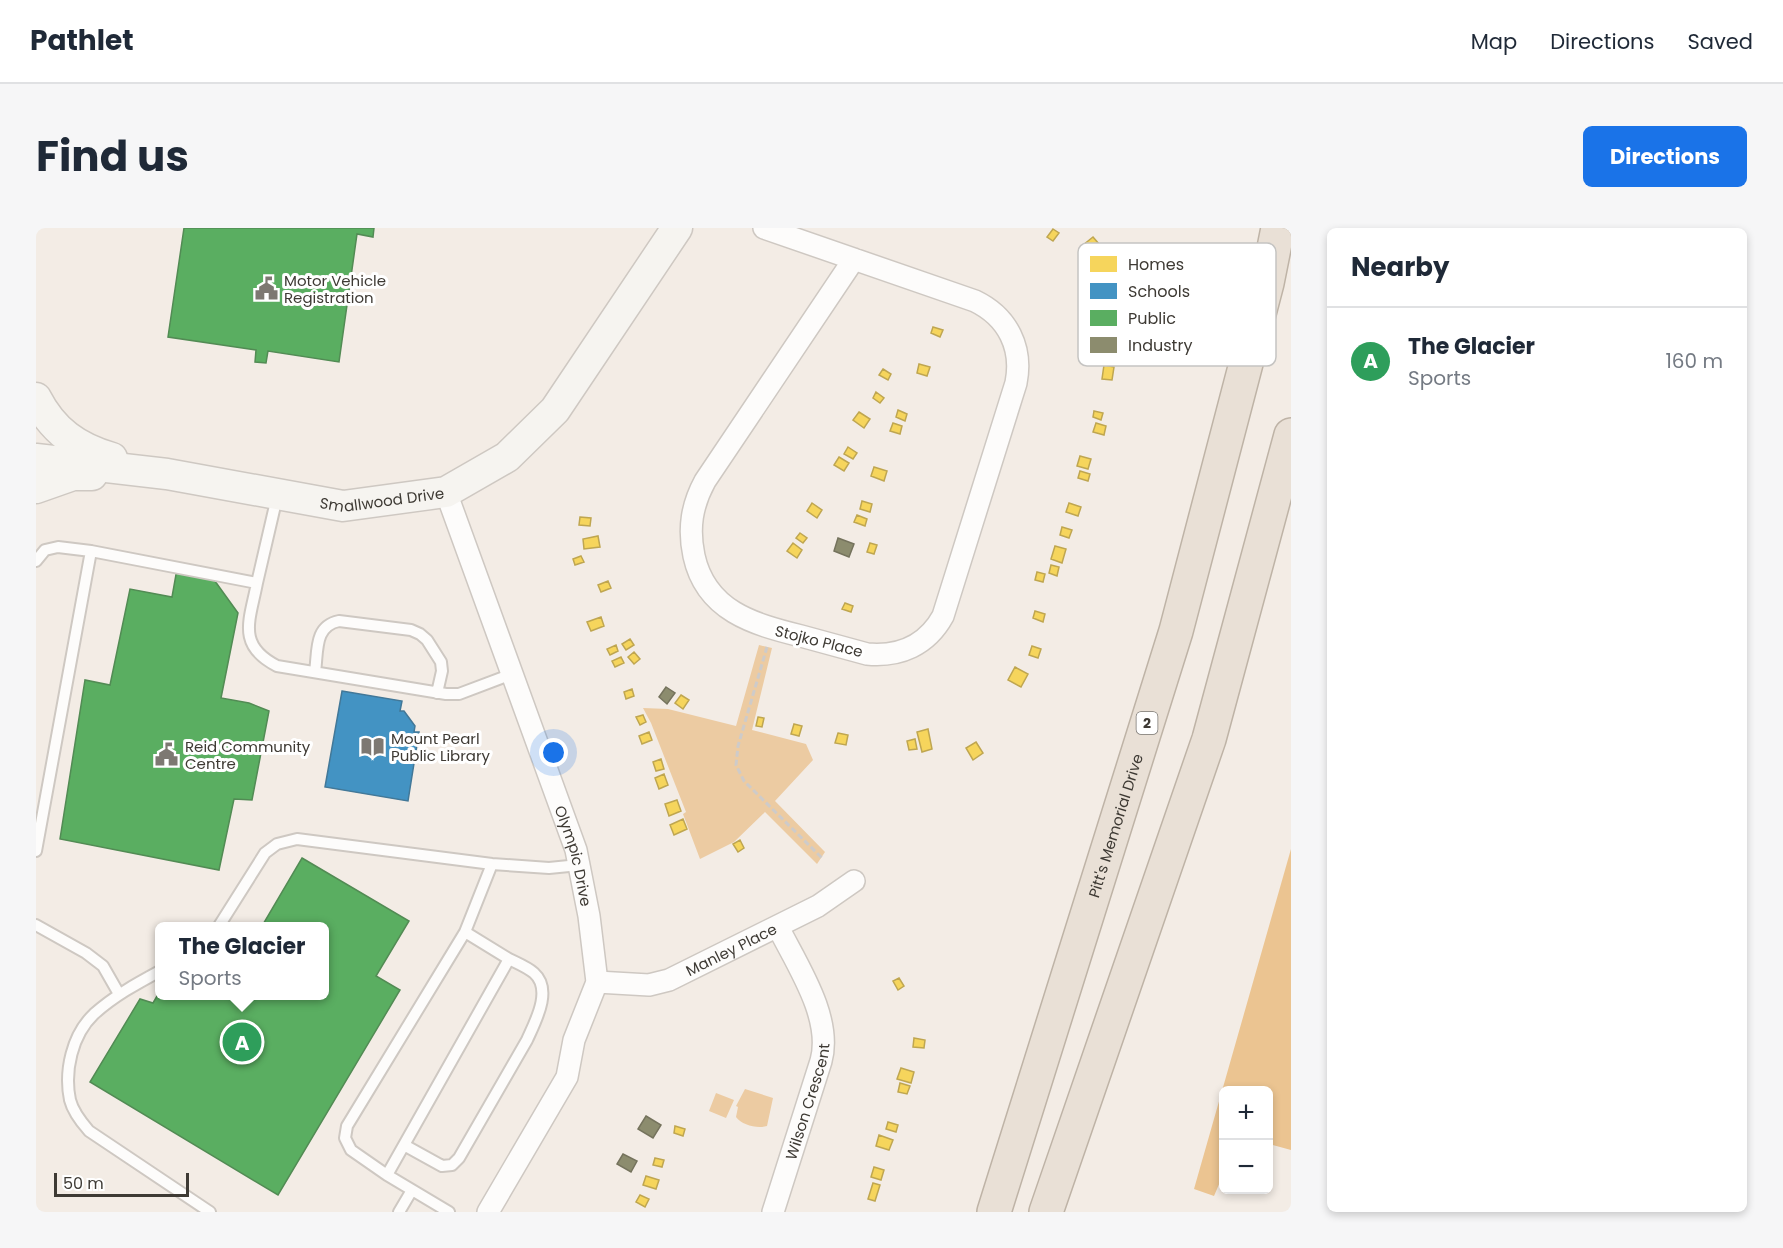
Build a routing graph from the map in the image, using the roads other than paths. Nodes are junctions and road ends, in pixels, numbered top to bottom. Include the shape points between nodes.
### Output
1 (677, 228) edge
2 (764, 228) edge
3 (1278, 228) edge
4 (1275, 243) edge
5 (854, 260) junction
6 (1245, 366) edge
7 (36, 398) edge
8 (1291, 435) edge
9 (36, 459) edge
10 (167, 474) junction
11 (36, 488) edge
12 (446, 492) junction
13 (278, 494) junction
14 (91, 551) junction
15 (36, 561) edge
16 (257, 583) junction
17 (315, 672) junction
18 (512, 674) junction
19 (437, 693) junction
20 (36, 852) edge
21 (492, 864) junction
22 (579, 865) junction
23 (854, 880) dead end
24 (222, 922) edge
25 (36, 925) edge
26 (778, 927) junction
27 (465, 932) junction
28 (509, 959) junction
29 (155, 974) edge
30 (597, 982) junction
31 (119, 994) junction
32 (404, 1145) junction
33 (387, 1175) junction
34 (412, 1190) junction
35 (995, 1205) edge
36 (210, 1212) edge
37 (399, 1212) edge
38 (449, 1212) edge
39 (488, 1212) edge
40 (773, 1212) edge
41 (1046, 1212) edge

1 - 12 street, Smallwood Drive via 555,410 507,457
2 - 5 street, Stojko Place
3 - 4 highway, Pitt's Memorial Drive / 2
5 - 5 street, Stojko Place via 985,306 1004,323 1018,357 1016,383 943,616 931,634 914,647 880,655 762,626 731,611 713,595 699,573 691,532 694,505 705,481
6 - 35 highway, Pitt's Memorial Drive / 2 via 1176,631
7 - 10 street via 65,437 91,452
8 - 41 highway via 1209,739
9 - 10 street, Smallwood Drive
10 - 11 street via 73,475
10 - 13 street, Smallwood Drive
12 - 13 street, Smallwood Drive via 343,506
12 - 18 street, Olympic Drive
13 - 16 lane
14 - 15 lane via 58,547 45,550
14 - 16 lane
14 - 20 lane
16 - 17 lane via 248,631 254,650 277,666
17 - 19 lane
17 - 19 lane via 320,638 329,623 411,630 427,640 441,662
18 - 19 lane via 459,694
18 - 22 street, Olympic Drive
21 - 22 lane via 549,868
21 - 24 lane via 297,839 277,844 265,853
21 - 27 lane
22 - 30 street, Olympic Drive
23 - 26 street, Manley Place via 830,899
25 - 31 lane via 103,966
26 - 30 street, Manley Place via 659,984
26 - 40 street, Wilson Crescent via 817,1007 825,1040
27 - 28 lane
27 - 33 lane via 347,1126 345,1138 351,1150
28 - 32 lane
28 - 32 lane via 534,973 543,989 527,1040 452,1165 442,1166
29 - 31 lane
30 - 39 street, Olympic Drive via 574,1040 567,1077
31 - 36 lane via 92,1016 77,1039 68,1070 70,1101 89,1131
32 - 33 lane
33 - 34 lane
34 - 37 lane
34 - 38 lane

